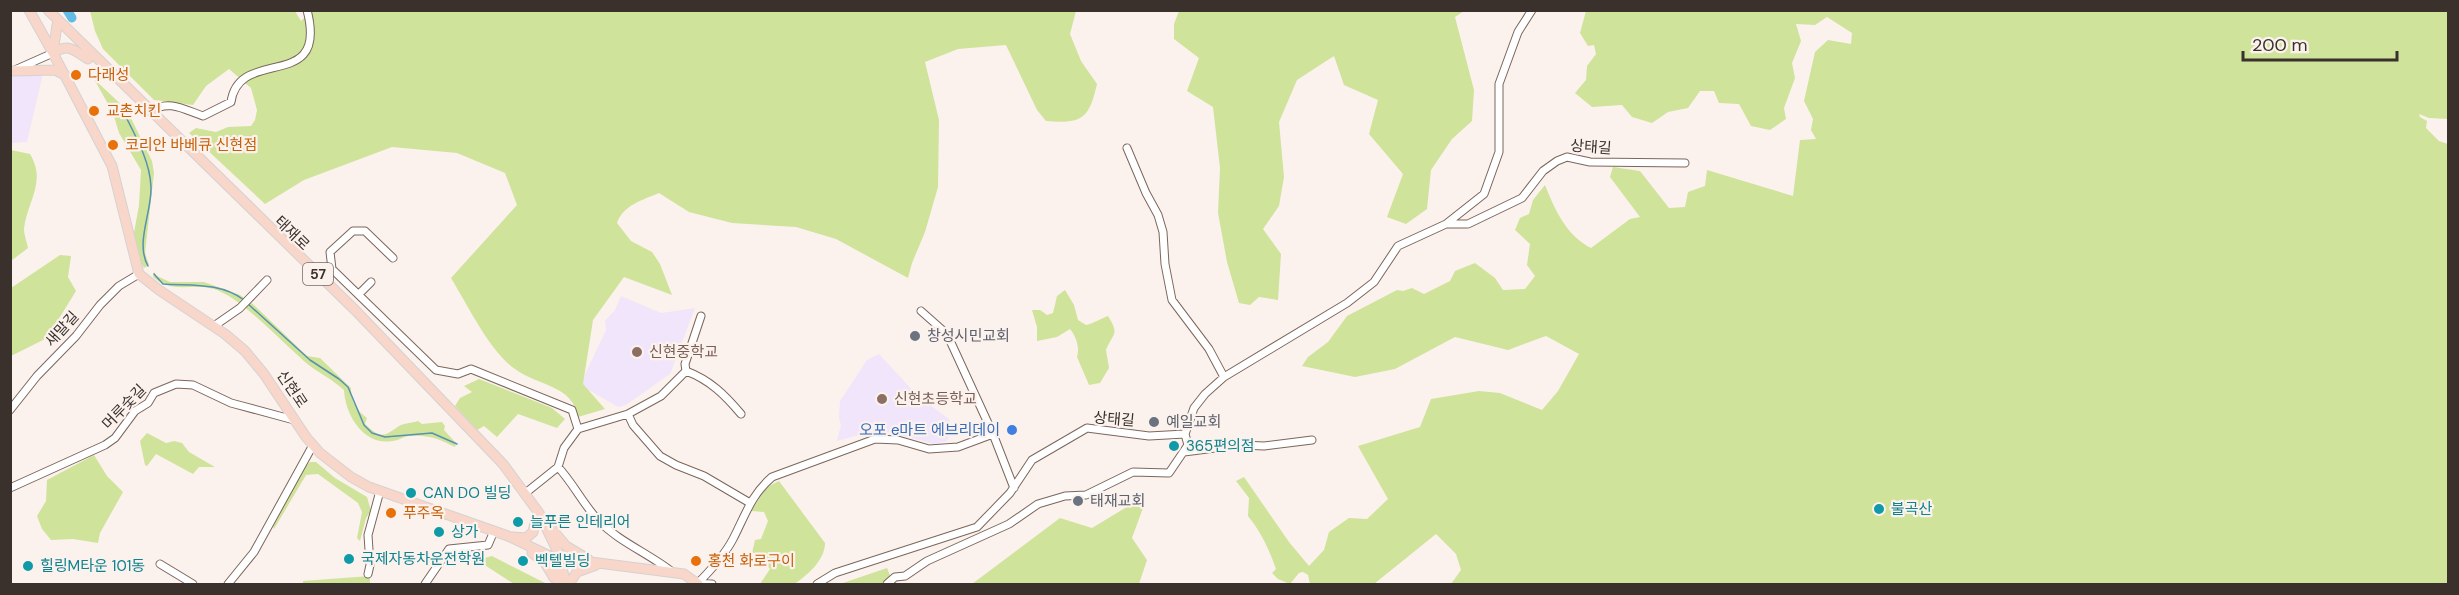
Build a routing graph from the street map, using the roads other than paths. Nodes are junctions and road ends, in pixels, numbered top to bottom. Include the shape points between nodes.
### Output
1 (29, 10) edge
2 (43, 10) edge
3 (48, 10) edge
4 (307, 10) edge
5 (1532, 10) edge
6 (59, 24) junction
7 (53, 53) junction
8 (88, 59) junction
9 (12, 72) edge
10 (65, 75) junction
11 (151, 111) junction
12 (1127, 148) dead end
13 (1684, 163) dead end
14 (1446, 224) junction
15 (393, 258) dead end
16 (139, 273) junction
17 (267, 280) dead end
18 (370, 282) dead end
19 (359, 294) junction
20 (921, 311) dead end
21 (701, 316) dead end
22 (214, 326) junction
23 (686, 371) junction
24 (1224, 377) junction
25 (10, 410) edge
26 (628, 414) junction
27 (741, 414) dead end
28 (294, 420) junction
29 (578, 429) junction
30 (993, 434) junction
31 (1185, 434) junction
32 (1312, 440) dead end
33 (313, 444) junction
34 (1184, 452) junction
35 (504, 464) junction
36 (558, 467) junction
37 (10, 488) edge
38 (1014, 488) junction
39 (380, 491) junction
40 (528, 491) junction
41 (750, 503) junction
42 (538, 511) junction
43 (983, 521) junction
44 (494, 531) junction
45 (988, 532) junction
46 (508, 536) junction
47 (640, 553) junction
48 (557, 558) junction
49 (160, 564) dead end
50 (598, 564) junction
51 (639, 569) junction
52 (368, 573) dead end
53 (674, 573) junction
54 (698, 584) edge
55 (193, 585) edge
56 (228, 585) edge
57 (425, 585) edge
58 (558, 585) edge
59 (568, 585) edge
60 (712, 585) edge
61 (817, 585) edge
62 (887, 585) edge

1 - 7 main road
2 - 6 main road, 태재로 / 57
3 - 6 main road, 태재로 / 57
4 - 11 street via 310,43 304,55 280,67 255,72 232,93 231,102 203,116 177,106 166,105
5 - 14 street, 상태길 via 1518,32 1499,84 1499,152 1484,194
6 - 7 main road
6 - 8 main road, 태재로 / 57
6 - 11 main road, 태재로 / 57
7 - 8 main road via 71,48
7 - 9 street
7 - 10 main road
8 - 42 main road, 태재로 / 57 via 360,320 508,474
9 - 10 main road via 56,70
10 - 16 main road via 112,166
11 - 35 main road, 태재로 / 57
12 - 24 street via 1158,215 1172,300
13 - 14 street, 상태길 via 1590,162 1567,157 1543,171 1522,198 1468,224
14 - 24 street, 상태길 via 1398,246 1374,282 1347,303
15 - 19 street via 365,231 353,231 330,252 332,269
16 - 22 main road, 신현로
16 - 25 street, 새말길 via 100,305
17 - 22 street via 240,308
18 - 19 street
19 - 29 street via 436,370 458,374 471,369 572,410
20 - 30 street via 947,334
21 - 23 street
22 - 28 main road, 신현로 via 245,351
23 - 26 street via 661,396
23 - 27 street via 725,394
24 - 31 street, 상태길 via 1194,408
26 - 29 street
26 - 41 street via 660,456
28 - 33 main road, 신현로
28 - 37 street, 머루숯길 via 237,405 193,385 176,384 154,393 105,445
29 - 36 street via 564,448
30 - 38 street
30 - 41 street via 958,447 929,449 898,440 875,439 772,477
31 - 34 street via 1188,445
31 - 38 street, 상태길 via 1149,436 1087,429 1032,460
32 - 34 street via 1264,446 1221,444
33 - 39 main road, 신현로 via 351,477
33 - 56 street via 254,552
34 - 45 street via 1169,473 1133,472 1086,495 1038,504 1009,524
35 - 40 main road
35 - 42 main road, 태재로 / 57
36 - 40 street
36 - 47 street via 598,520
38 - 43 street, 상태길
39 - 44 main road, 신현로
39 - 52 street via 368,535
40 - 42 main road
41 - 54 street via 722,556
42 - 46 main road via 533,532 525,538
42 - 48 main road, 태재로 / 57
42 - 50 main road via 566,546
43 - 45 street
43 - 61 street, 상태길 via 955,536 836,573
44 - 46 main road, 신현로
44 - 57 street via 488,545 449,549
45 - 62 street via 905,576 895,577
46 - 48 main road, 신현로
46 - 58 main road via 545,563
47 - 51 street
47 - 53 street
48 - 50 main road, 신현로
48 - 58 main road, 57
48 - 59 main road, 57
49 - 55 street
50 - 51 main road, 신현로
50 - 59 main road via 577,572
51 - 53 main road, 신현로
53 - 54 main road, 신현로 via 684,574
54 - 60 street

